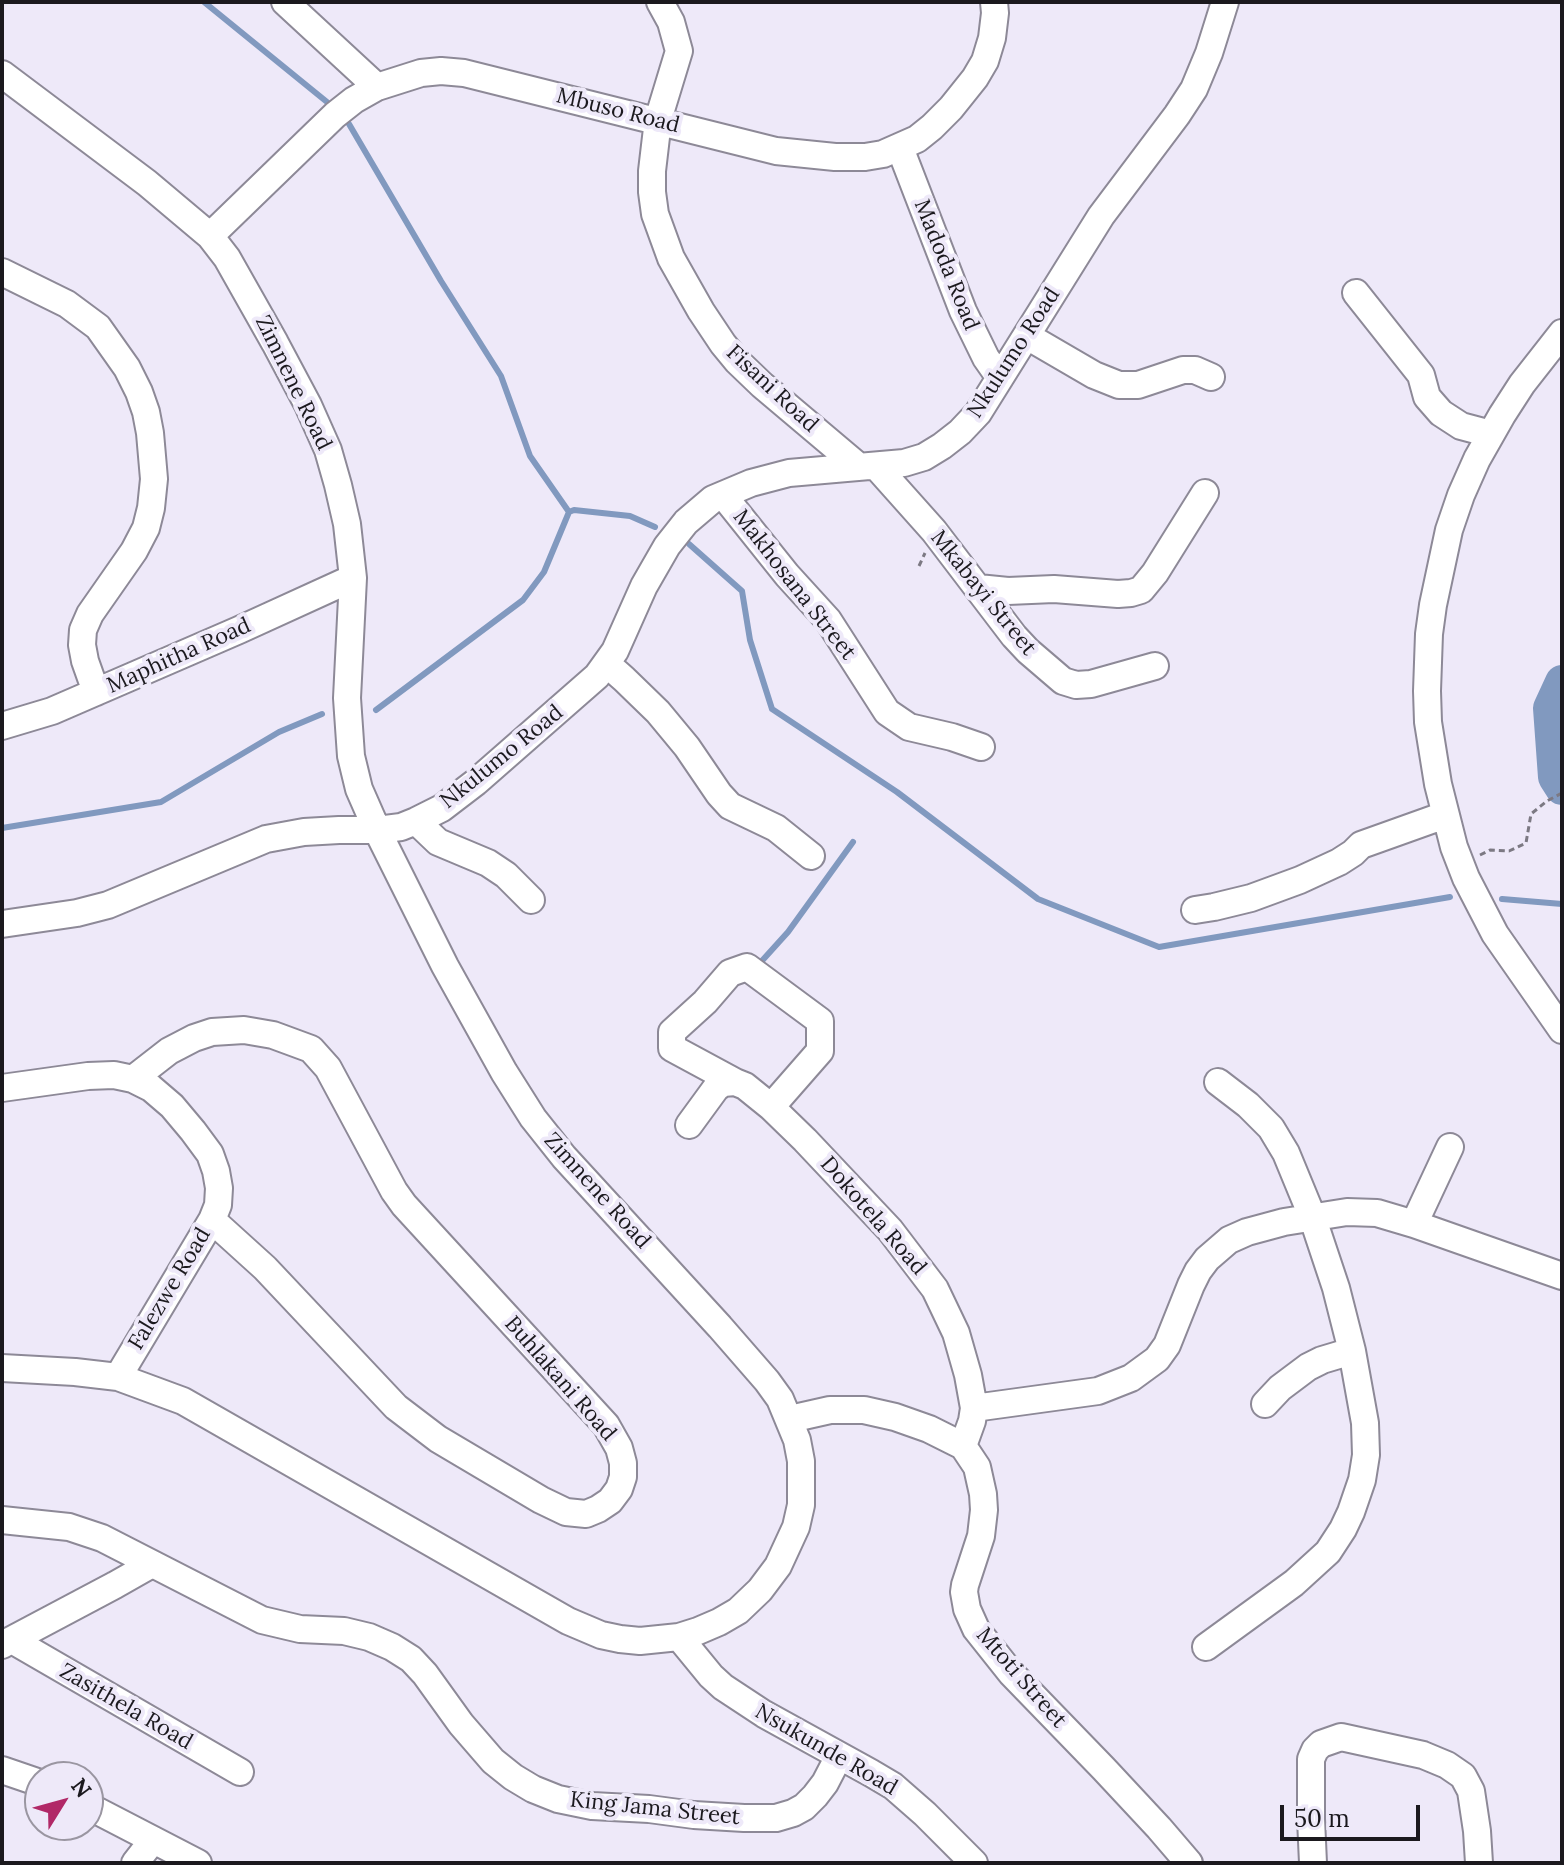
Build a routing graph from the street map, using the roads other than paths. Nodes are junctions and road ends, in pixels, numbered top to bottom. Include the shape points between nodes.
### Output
1 (285, 2) edge
2 (660, 2) edge
3 (994, 2) edge
4 (1225, 2) edge
5 (2, 74) edge
6 (377, 87) junction
7 (658, 120) junction
8 (900, 148) junction
9 (210, 236) junction
10 (3, 279) edge
11 (1356, 293) dead end
12 (1562, 333) edge
13 (1027, 336) junction
14 (1211, 377) dead end
15 (1000, 378) junction
16 (1491, 434) junction
17 (867, 466) junction
18 (1205, 493) dead end
19 (723, 495) junction
20 (353, 578) junction
21 (978, 588) junction
22 (607, 664) junction
23 (1155, 666) dead end
24 (96, 692) junction
25 (2, 726) edge
26 (981, 747) dead end
27 (1445, 815) junction
28 (416, 821) junction
29 (377, 830) junction
30 (811, 856) dead end
31 (531, 900) dead end
32 (1195, 910) dead end
33 (2, 924) edge
34 (1562, 1030) edge
35 (133, 1079) junction
36 (735, 1082) junction
37 (1218, 1082) dead end
38 (2, 1088) edge
39 (771, 1107) junction
40 (689, 1125) dead end
41 (1450, 1147) dead end
42 (1312, 1216) junction
43 (212, 1220) junction
44 (1414, 1224) junction
45 (1562, 1276) edge
46 (1352, 1351) junction
47 (2, 1368) edge
48 (118, 1377) junction
49 (1265, 1404) dead end
50 (974, 1408) junction
51 (790, 1419) junction
52 (963, 1446) junction
53 (2, 1520) edge
54 (152, 1564) junction
55 (679, 1637) junction
56 (7, 1643) edge
57 (1206, 1647) dead end
58 (839, 1756) junction
59 (2, 1770) edge
60 (240, 1772) dead end
61 (24, 1778) edge
62 (104, 1814) edge
63 (153, 1840) junction
64 (135, 1863) edge
65 (198, 1863) edge
66 (974, 1863) edge
67 (1189, 1863) edge
68 (1313, 1863) edge
69 (1479, 1863) edge

1 - 6 street
2 - 7 street, Fisani Road via 679,51
3 - 8 street, Mbuso Road via 992,38 975,78 932,127
4 - 13 street, Nkulumo Road via 1194,89 1101,216
5 - 9 street, Zimnene Road
6 - 7 street, Mbuso Road via 421,73 464,73
6 - 9 street, Mbuso Road via 335,115
7 - 8 street, Mbuso Road via 804,155 865,157
7 - 17 street, Fisani Road via 652,171 655,214 685,286 737,361
8 - 15 street, Madoda Road via 963,311
9 - 20 street, Zimnene Road via 262,319 319,429 347,524
10 - 24 street via 67,304 98,327 127,368 146,412 154,479 146,528 83,630 85,661
11 - 16 street via 1421,375 1427,397 1441,413 1461,426
12 - 16 street
13 - 14 street via 1119,385 1138,385 1183,370
13 - 15 street, Nkulumo Road
15 - 17 street, Nkulumo Road via 978,413 942,446 904,463
16 - 27 street via 1449,530 1429,634 1428,722
17 - 19 street, Nkulumo Road via 789,473
17 - 21 street, Mkabayi Street via 934,531
18 - 21 street via 1141,590 1118,594
19 - 22 street, Nkulumo Road via 686,522 667,546
19 - 26 street, Makhosana Street via 828,620 887,712 909,727
20 - 24 street, Maphitha Road
20 - 29 street, Zimnene Road via 348,725 359,789
21 - 23 street, Mkabayi Street via 1021,644 1063,681 1091,684
22 - 28 street, Nkulumo Road via 588,687 476,782
22 - 30 street via 658,712 730,806 776,828
24 - 25 street, Maphitha Road
27 - 32 street via 1361,845 1300,880
27 - 34 street via 1495,934
28 - 29 street, Nkulumo Road
28 - 31 street via 438,842 496,868
29 - 33 street via 266,839 108,905
29 - 51 street, Zimnene Road via 445,966 533,1118 767,1381
35 - 38 street, Falezwe Road via 88,1076
35 - 43 street, Falezwe Road via 172,1106 210,1154 219,1188
35 - 43 street, Buhlakani Road via 169,1051 212,1032 244,1030 311,1049 328,1068 404,1205 606,1425 623,1463 619,1489 598,1509 566,1512 438,1439 389,1400 265,1268
36 - 39 street, Dokotela Road
36 - 39 street, Dokotela Road via 672,1048 672,1032 730,973 747,967 820,1021 820,1051
36 - 40 street via 716,1088
37 - 42 street via 1271,1128
39 - 50 street, Dokotela Road via 864,1201 935,1289 959,1343
41 - 44 street
42 - 44 street via 1364,1212
42 - 46 street
42 - 50 street via 1247,1232 1218,1248 1198,1271 1167,1345 1131,1378 1098,1391
43 - 48 street, Falezwe Road
44 - 45 street
46 - 49 street via 1308,1367
46 - 57 street via 1366,1455 1343,1529 1314,1566
47 - 48 street, Zimnene Road
48 - 55 street, Zimnene Road via 183,1401 568,1621 620,1639
50 - 52 street, Dokotela Road
51 - 52 street via 830,1410 864,1410 929,1429
51 - 55 street, Zimnene Road via 802,1483 788,1547 760,1590 738,1611
52 - 67 street, Mtoti Street via 977,1467 983,1494 981,1536 964,1592 976,1629
53 - 54 street, King Jama Street via 69,1527
54 - 56 street
54 - 58 street, King Jama Street via 262,1620 344,1631 392,1647 425,1674 493,1761 558,1799 694,1815 776,1818 804,1807
55 - 58 street, Nsukunde Road via 723,1687
56 - 60 street, Zasithela Road
58 - 66 street, Nsukunde Road via 900,1792
59 - 61 street
62 - 63 street
63 - 64 street
63 - 65 street
68 - 69 street via 1311,1759 1321,1744 1341,1737 1423,1755 1463,1776 1471,1791

